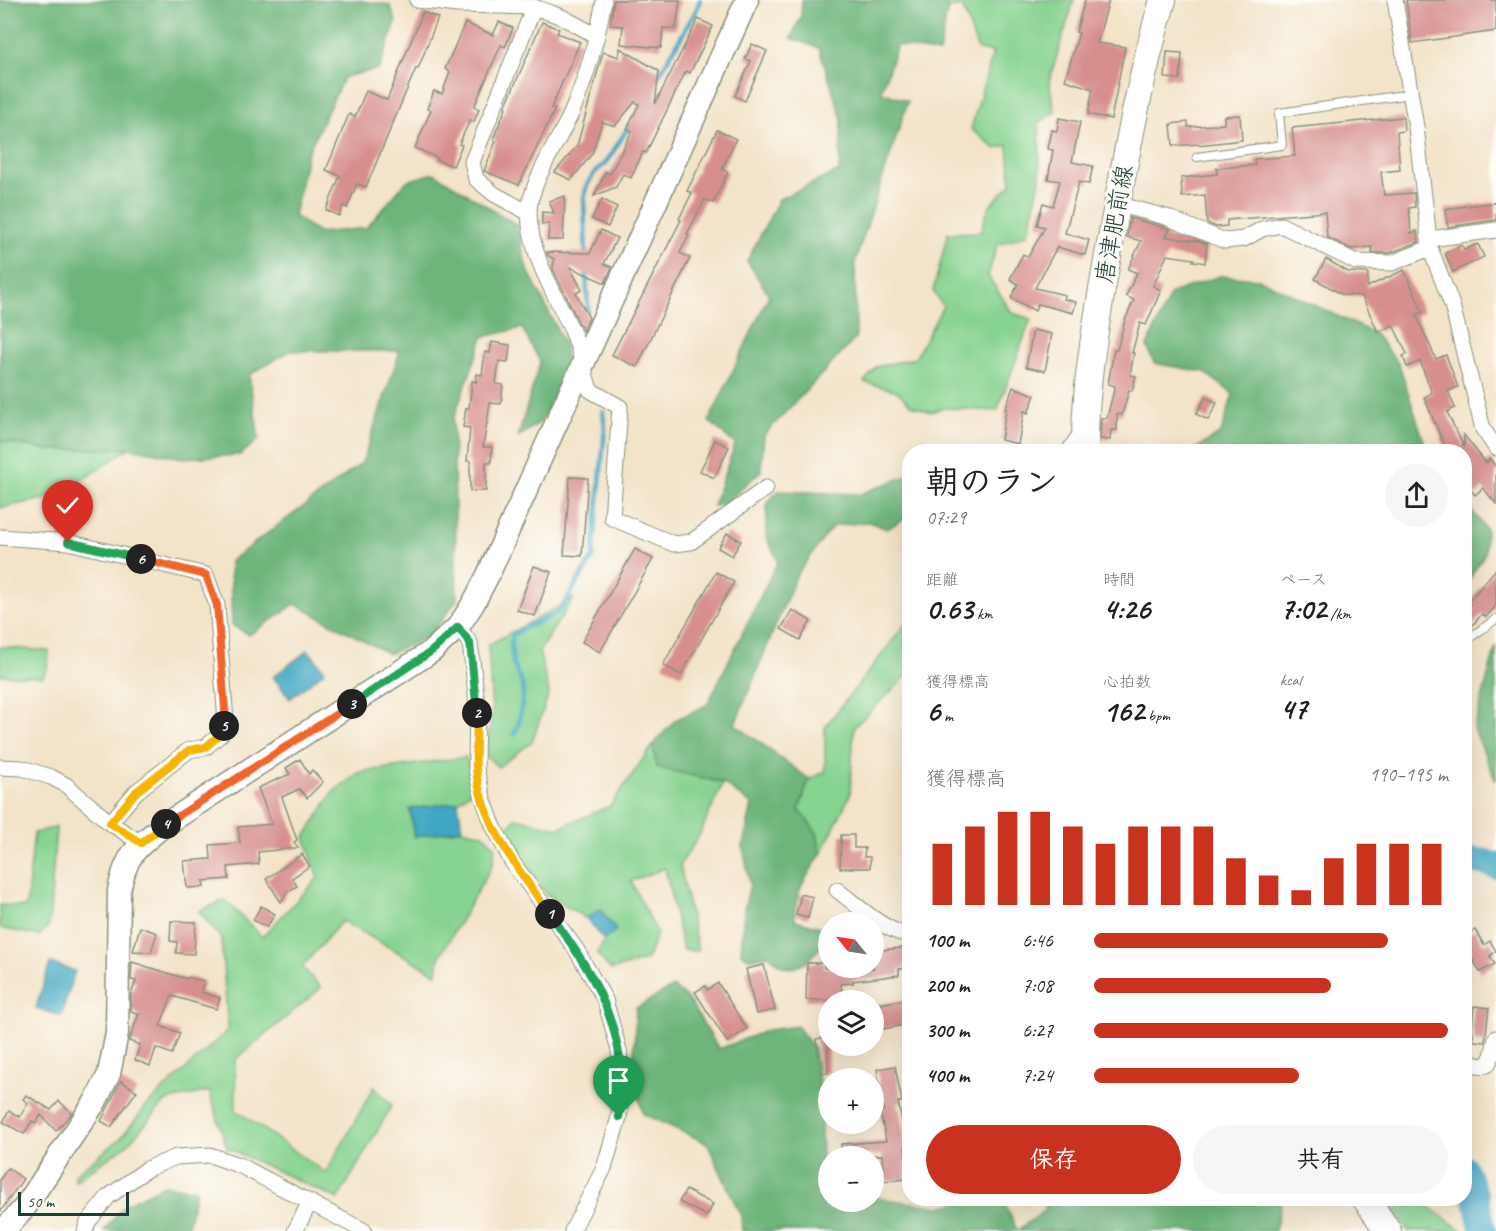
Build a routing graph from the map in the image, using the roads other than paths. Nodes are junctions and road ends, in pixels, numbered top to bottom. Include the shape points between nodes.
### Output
1 (417, 0) edge
2 (604, 0) edge
3 (747, 0) edge
4 (1163, 0) edge
5 (1395, 0) edge
6 (534, 7) junction
7 (597, 36) junction
8 (1411, 94) junction
9 (1197, 157) dead end
10 (1117, 204) junction
11 (529, 213) junction
12 (1496, 230) edge
13 (1430, 244) junction
14 (582, 366) junction
15 (1085, 442) edge
16 (1069, 444) edge
17 (1496, 448) edge
18 (766, 488) dead end
19 (0, 537) edge
20 (1496, 620) edge
21 (458, 627) junction
22 (1472, 636) edge
23 (0, 767) edge
24 (110, 823) junction
25 (141, 843) junction
26 (837, 890) dead end
27 (902, 934) edge
28 (1496, 1038) edge
29 (1472, 1063) edge
30 (310, 1202) junction
31 (1371, 1206) edge
32 (1, 1231) edge
33 (85, 1231) edge
34 (295, 1231) edge
35 (364, 1231) edge
36 (572, 1231) edge
37 (1388, 1231) edge

1 - 6 street
2 - 7 street
3 - 14 street
4 - 10 main road, 唐津肥前線 via 1137,99
5 - 8 street
6 - 7 street
6 - 11 street via 472,162 477,179
7 - 11 street via 572,112 533,194
8 - 9 lane via 1279,113 1282,145
8 - 13 street
10 - 13 street via 1166,217 1225,241 1244,239 1281,225 1356,262 1392,263
10 - 15 main road, 唐津肥前線 via 1087,386
11 - 14 street via 541,269 574,336
12 - 13 street
13 - 17 street via 1452,305 1484,429
14 - 18 street via 590,390 620,407 612,518 674,544 691,542
14 - 21 street via 488,575
15 - 16 lane via 1074,437
19 - 24 street via 68,542 206,575 217,605 226,722 206,747 189,750 136,792
20 - 22 lane
21 - 25 street via 432,651
21 - 36 street via 470,643 477,703 476,769 486,807 512,862 576,949 605,1000 619,1050 619,1117 604,1168
23 - 24 street via 22,768 51,777
24 - 25 street
25 - 32 street via 123,869 119,891 117,1033 109,1074 25,1207
26 - 27 street
28 - 29 street via 1487,1065
30 - 33 street via 241,1166 210,1155 176,1157 147,1169 108,1197
30 - 34 street
30 - 35 street
31 - 37 main road

